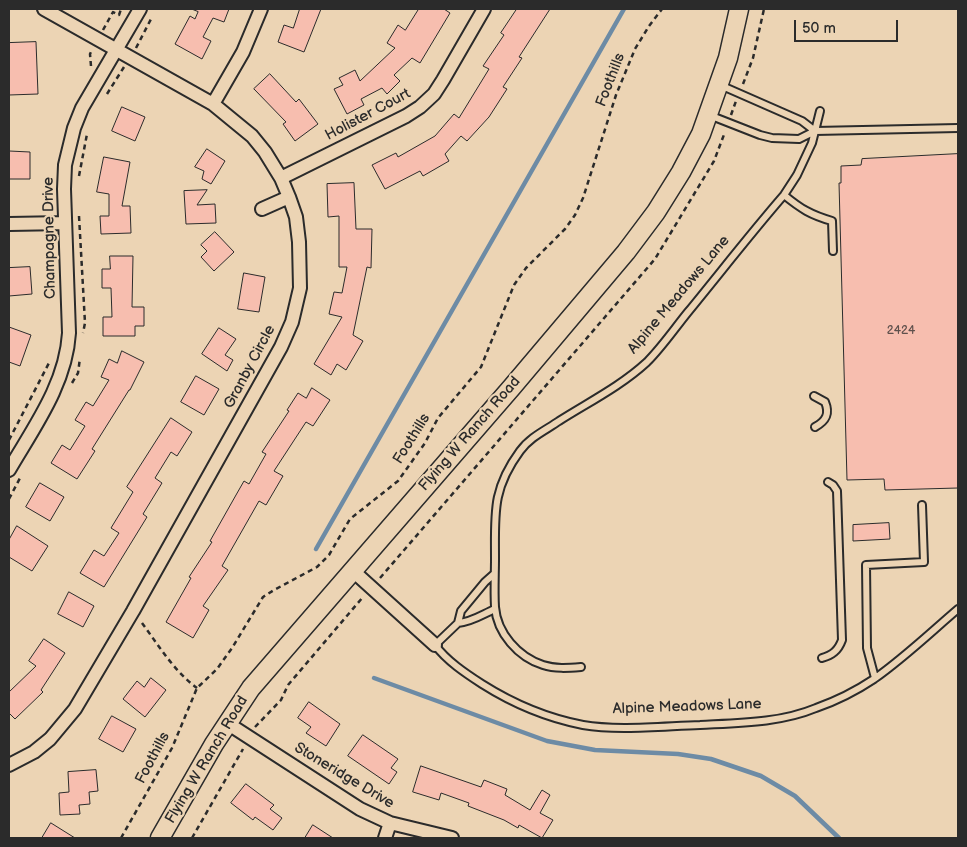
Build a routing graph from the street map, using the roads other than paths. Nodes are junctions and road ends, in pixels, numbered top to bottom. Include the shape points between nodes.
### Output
1 (44, 9) edge
2 (140, 9) edge
3 (261, 9) edge
4 (484, 9) edge
5 (739, 9) edge
6 (115, 49) junction
7 (719, 84) junction
8 (213, 104) junction
9 (820, 111) dead end
10 (708, 114) junction
11 (958, 128) edge
12 (815, 131) junction
13 (281, 178) junction
14 (784, 195) junction
15 (289, 197) junction
16 (262, 209) dead end
17 (65, 222) junction
18 (9, 224) edge
19 (833, 251) dead end
20 (814, 396) dead end
21 (815, 427) dead end
22 (9, 470) edge
23 (828, 482) dead end
24 (922, 505) dead end
25 (352, 570) junction
26 (494, 574) junction
27 (958, 608) edge
28 (495, 609) junction
29 (458, 623) junction
30 (435, 645) junction
31 (822, 658) dead end
32 (581, 667) dead end
33 (875, 678) junction
34 (227, 723) junction
35 (9, 765) edge
36 (390, 823) junction
37 (160, 838) edge
38 (385, 838) edge
39 (452, 838) edge

1 - 6 street, Granby Circle
2 - 6 street, Champagne Drive
3 - 8 street via 243,52
4 - 13 street, Holister Court via 434,94 420,107
5 - 7 street, Flying W Ranch Road
6 - 8 street, Granby Circle
6 - 17 street, Champagne Drive via 74,128 65,165
7 - 10 street, Flying W Ranch Road
7 - 12 lane via 802,121
8 - 13 street, Granby Circle via 252,136
9 - 12 lane, Alpine Meadows Lane
10 - 12 lane via 772,138 799,139
10 - 25 street, Flying W Ranch Road via 681,172 626,252
11 - 12 lane
12 - 14 lane, Alpine Meadows Lane via 797,175
13 - 15 street, Granby Circle
14 - 19 lane via 803,210 832,221
14 - 26 lane, Alpine Meadows Lane via 648,361 536,435 522,448 504,478 495,505
15 - 16 street
15 - 35 street, Granby Circle via 296,217 300,288 292,322 281,347 75,709 50,739
17 - 18 street
17 - 22 street, Champagne Drive via 68,350 51,397
20 - 21 lane via 826,402 828,409 827,417
23 - 31 lane via 837,491 842,640 832,655
24 - 33 lane via 924,562 866,565 867,648
25 - 30 street, Alpine Meadows Lane
25 - 34 street, Flying W Ranch Road via 251,688
26 - 28 lane, Alpine Meadows Lane
26 - 29 lane via 461,611
27 - 33 lane, Alpine Meadows Lane
28 - 29 lane via 469,622
28 - 32 lane, Alpine Meadows Lane via 500,627 520,652 543,665
29 - 30 lane
30 - 33 lane, Alpine Meadows Lane via 451,662 498,694 525,708 584,725 752,723 814,709
34 - 36 street, Stoneridge Drive via 360,809
34 - 37 street, Flying W Ranch Road
36 - 38 street
36 - 39 street, Stoneridge Drive

